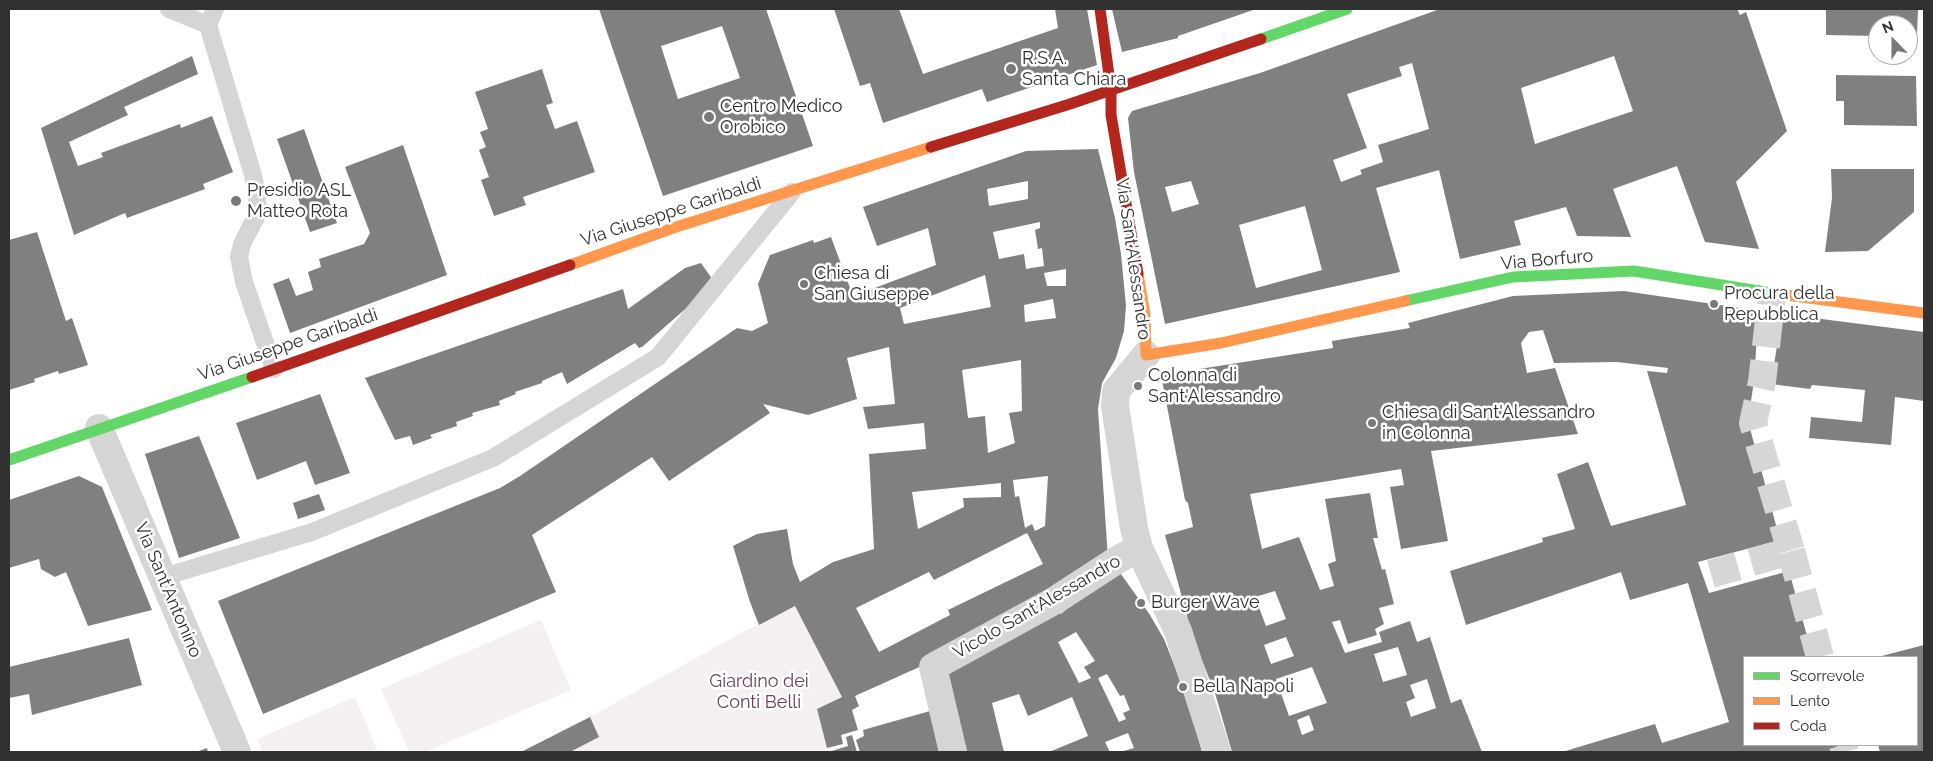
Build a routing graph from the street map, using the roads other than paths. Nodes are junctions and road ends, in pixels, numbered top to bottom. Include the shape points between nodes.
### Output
1 (169, 9) edge
2 (215, 9) edge
3 (1100, 9) edge
4 (1347, 9) edge
5 (208, 26) junction
6 (1111, 90) junction
7 (793, 190) junction
8 (1924, 313) edge
9 (1146, 354) junction
10 (274, 370) junction
11 (99, 428) junction
12 (9, 460) edge
13 (1139, 548) junction
14 (166, 583) junction
15 (237, 752) edge
16 (953, 752) edge
17 (1216, 752) edge

1 - 5 lane
2 - 5 lane
3 - 6 street, Via Sant'Alessandro
4 - 6 street, Via Giuseppe Garibaldi
5 - 10 lane via 256,189 258,213 239,257 244,282
6 - 7 street, Via Giuseppe Garibaldi
6 - 9 street, Via Sant'Alessandro via 1111,115 1146,315
7 - 10 street, Via Giuseppe Garibaldi via 676,227
7 - 14 lane via 658,358 493,458 312,532
8 - 9 street, Via Borfuro via 1634,271 1523,276 1221,343
9 - 13 street, Via Sant'Alessandro via 1116,391 1115,406
10 - 11 street, Via Giuseppe Garibaldi
11 - 12 street, Via Giuseppe Garibaldi
11 - 14 street, Via Sant'Antonino
13 - 16 street, Vicolo Sant'Alessandro via 1054,601 933,667
13 - 17 street, Via Sant'Alessandro via 1178,631
14 - 15 street, Via Sant'Antonino

